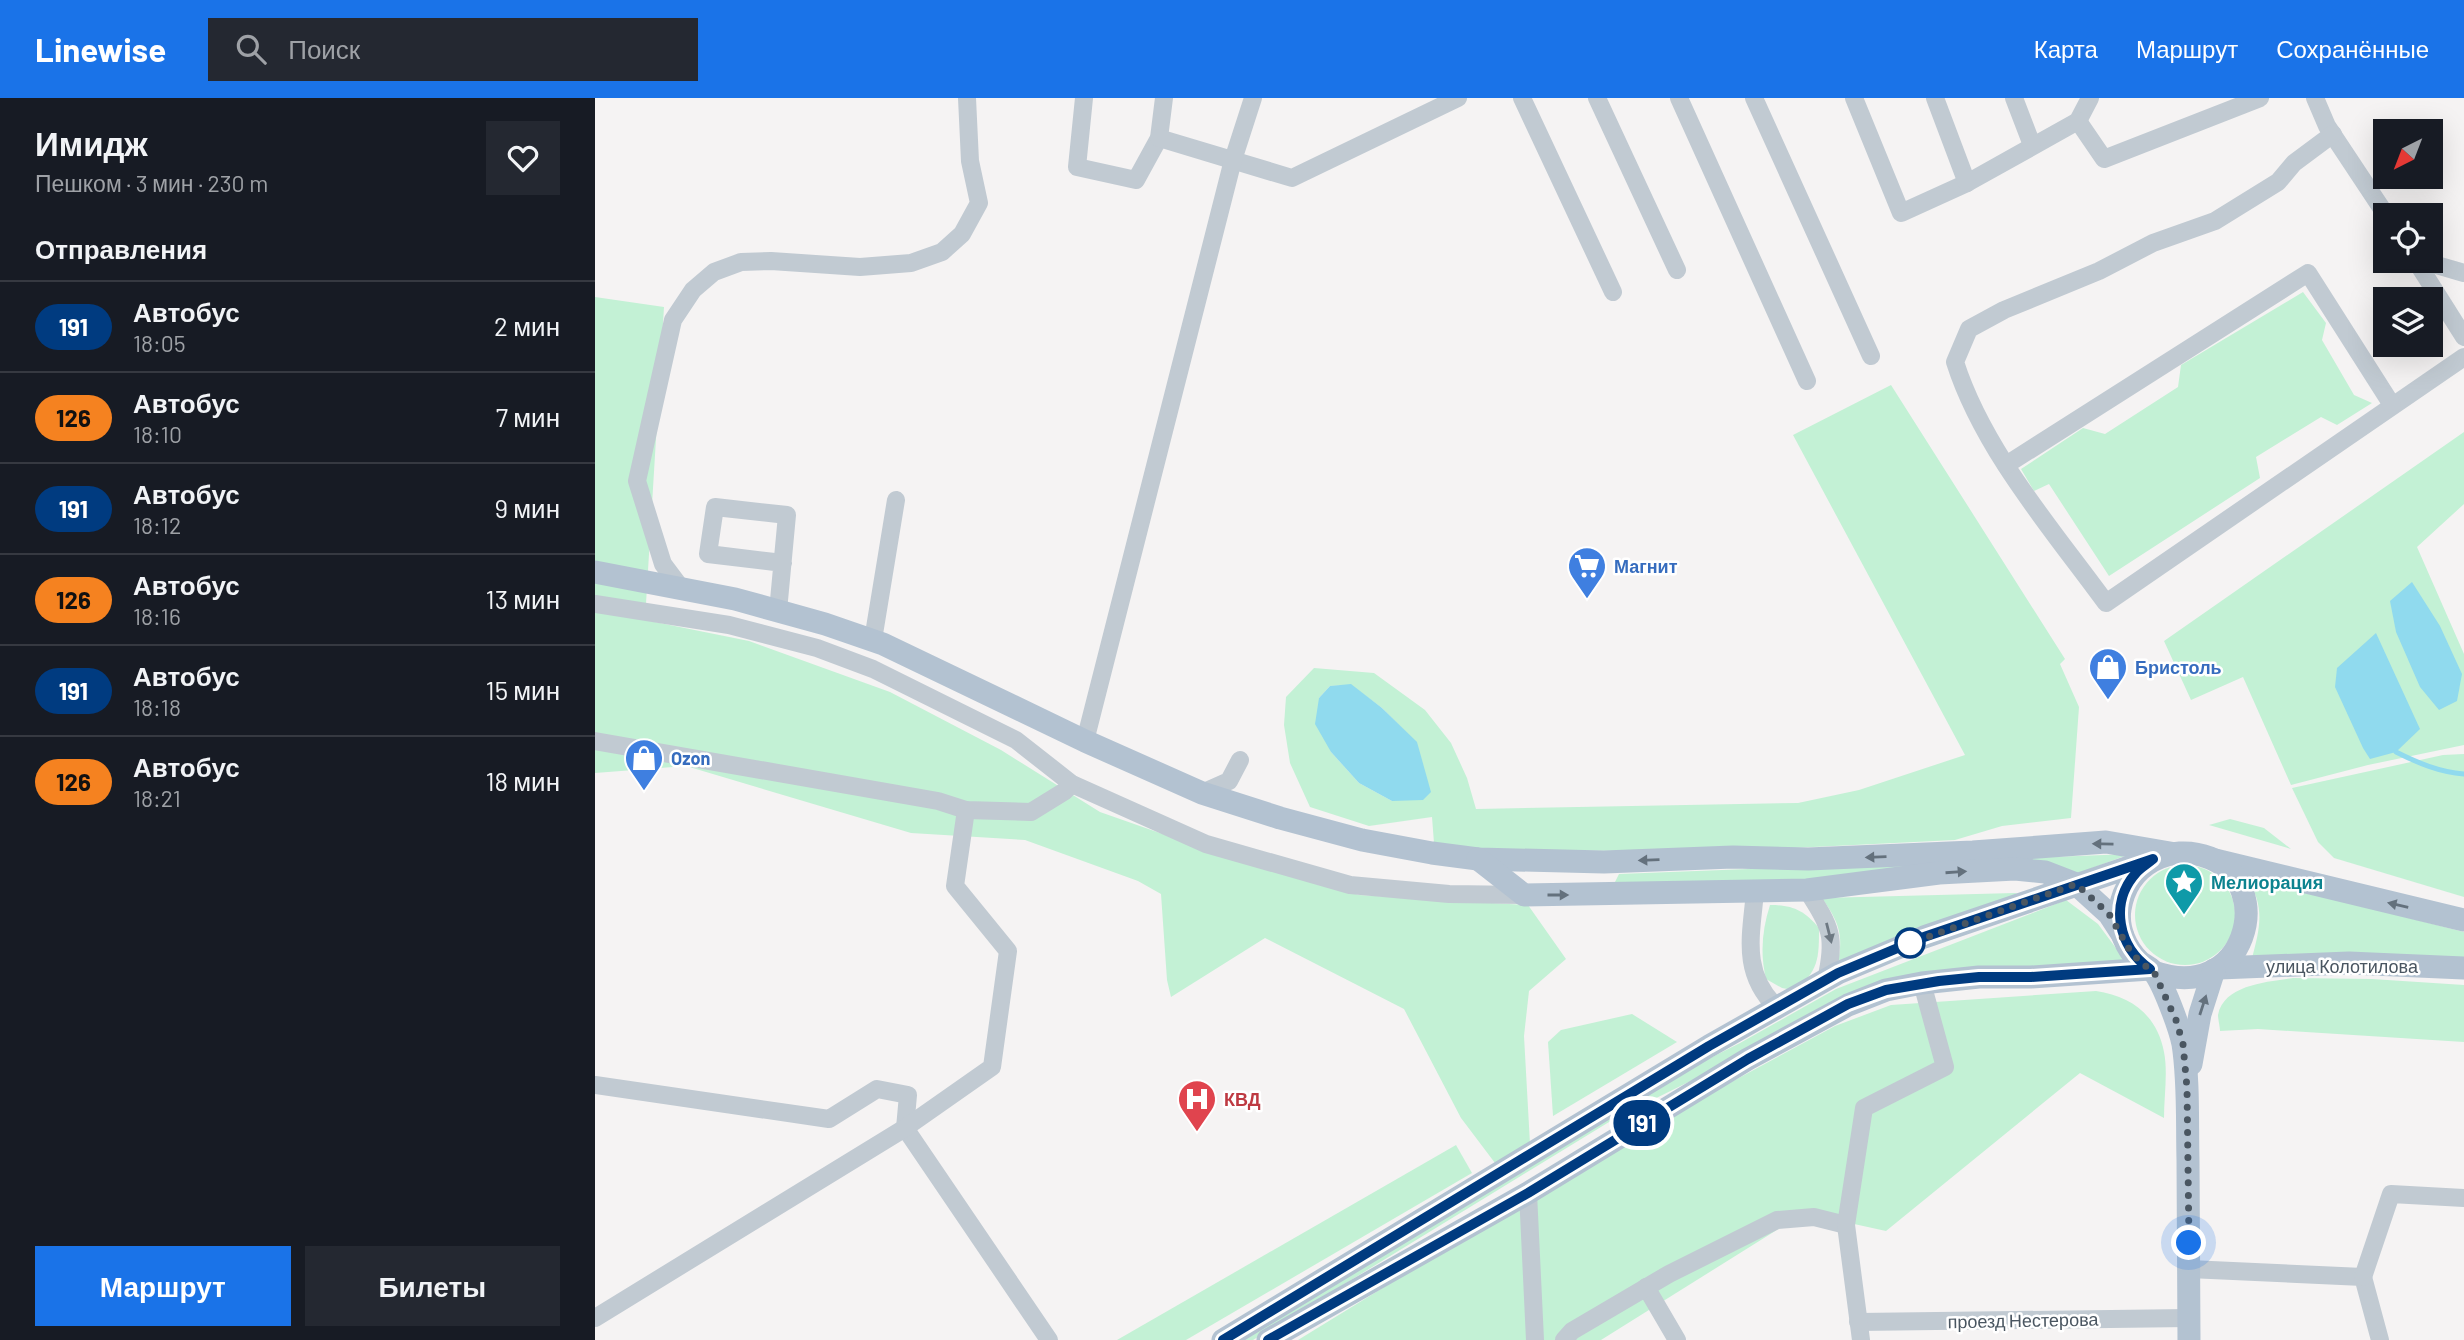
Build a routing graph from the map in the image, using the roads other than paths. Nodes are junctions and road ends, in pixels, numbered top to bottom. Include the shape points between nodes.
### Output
1 (967, 98) edge
2 (1084, 98) edge
3 (1164, 98) edge
4 (1253, 98) edge
5 (1458, 98) edge
6 (1522, 98) edge
7 (1597, 98) edge
8 (1679, 98) edge
9 (1754, 98) edge
10 (1854, 98) edge
11 (1935, 98) edge
12 (2014, 98) edge
13 (2090, 98) edge
14 (2260, 98) edge
15 (2315, 98) edge
16 (2078, 121) junction
17 (2333, 134) junction
18 (1159, 138) junction
19 (2032, 145) junction
20 (1233, 160) junction
21 (1967, 183) junction
22 (2378, 203) edge
23 (2443, 267) edge
24 (1677, 270) dead end
25 (2424, 273) edge
26 (2464, 273) edge
27 (1613, 292) dead end
28 (2464, 337) edge
29 (1871, 356) dead end
30 (2464, 357) edge
31 (1807, 381) dead end
32 (2392, 405) junction
33 (2006, 465) junction
34 (896, 500) dead end
35 (783, 563) junction
36 (595, 572) edge
37 (681, 588) junction
38 (595, 604) edge
39 (778, 611) junction
40 (873, 640) junction
41 (595, 741) edge
42 (1085, 741) junction
43 (1240, 760) dead end
44 (1072, 783) junction
45 (1202, 793) junction
46 (966, 810) junction
47 (2162, 856) junction
48 (1478, 859) junction
49 (2214, 860) junction
50 (2076, 884) junction
51 (1807, 890) junction
52 (1755, 891) junction
53 (1524, 895) junction
54 (2464, 920) edge
55 (2122, 934) junction
56 (2464, 968) edge
57 (2217, 969) junction
58 (2152, 971) junction
59 (1826, 980) junction
60 (1922, 983) junction
61 (1777, 1008) junction
62 (595, 1085) edge
63 (2187, 1088) junction
64 (905, 1128) junction
65 (1528, 1193) junction
66 (2464, 1198) edge
67 (1846, 1225) junction
68 (2189, 1269) junction
69 (2363, 1277) junction
70 (1646, 1287) junction
71 (595, 1318) edge
72 (2189, 1329) edge
73 (1859, 1331) edge
74 (1049, 1340) edge
75 (1223, 1340) edge
76 (1268, 1340) edge
77 (1535, 1340) edge
78 (1564, 1340) edge
79 (1677, 1340) edge
80 (2380, 1340) edge

1 - 37 street via 970,161 979,203 962,234 942,252 911,263 860,267 741,262 703,281 673,320 637,481 663,564
2 - 18 street via 1077,167 1136,180
3 - 18 street
4 - 20 street
5 - 20 street via 1292,178
6 - 27 street
7 - 24 street
8 - 31 street
9 - 29 street
10 - 21 street via 1902,213
11 - 21 street
12 - 19 street
13 - 16 street
14 - 16 street via 2104,159
15 - 17 street
16 - 19 street
17 - 22 street
17 - 33 street via 2294,163 2278,182 2215,221 2153,243 1969,329 1955,362 1964,392
18 - 20 street
19 - 21 street
20 - 42 street
23 - 26 street
25 - 28 street
30 - 32 street
32 - 33 street via 2308,272
32 - 33 street via 2106,603
34 - 40 street
35 - 35 street via 787,515 715,507 708,554
35 - 39 street
36 - 37 main road
37 - 39 main road
38 - 44 street via 729,625 817,648 873,669 1016,740
39 - 40 main road
40 - 42 main road
41 - 46 street via 939,801
42 - 45 main road
43 - 45 street via 1229,781
44 - 46 street via 1031,812
44 - 53 street via 1206,844 1350,885
45 - 48 main road via 1362,840
46 - 64 street via 955,886 1008,951 992,1067
47 -> 48 main road via 2106,842 1808,859
47 - 49 main road via 2193,853
47 - 50 main road
47 - 55 main road via 2136,873 2124,891 2119,912
48 - 53 main road
54 -> 49 main road
49 - 57 main road via 2242,891 2246,912 2244,933 2234,953
51 -> 50 main road via 1938,873 2015,869 2045,872
50 - 55 main road via 2109,914
50 - 59 main road via 1924,937
51 - 52 main road
51 -> 59 street via 1830,931 1832,953
53 -> 52 main road
52 - 61 street via 1751,947 1756,980
55 - 58 main road via 2129,949
56 - 57 main road, улица Колотилова via 2350,963
57 - 58 main road, улица Колотилова via 2187,979
63 -> 57 main road via 2200,1014
58 - 60 main road, улица Колотилова
58 - 63 main road via 2176,1020
59 - 61 main road
60 - 65 main road, улица Колотилова via 1848,1004 1805,1026
60 - 67 street via 1945,1067 1864,1108
61 - 75 main road
62 - 64 street via 829,1119 877,1089 908,1095
63 - 68 main road
64 - 71 street
64 - 74 street
65 - 76 main road, улица Колотилова
65 - 77 street
66 - 69 street via 2391,1194
67 - 70 street via 1814,1217 1777,1220
67 - 73 street
68 - 69 street
68 - 72 main road
69 - 80 street
70 - 78 street
70 - 79 street
72 - 73 street, проезд Нестерова

